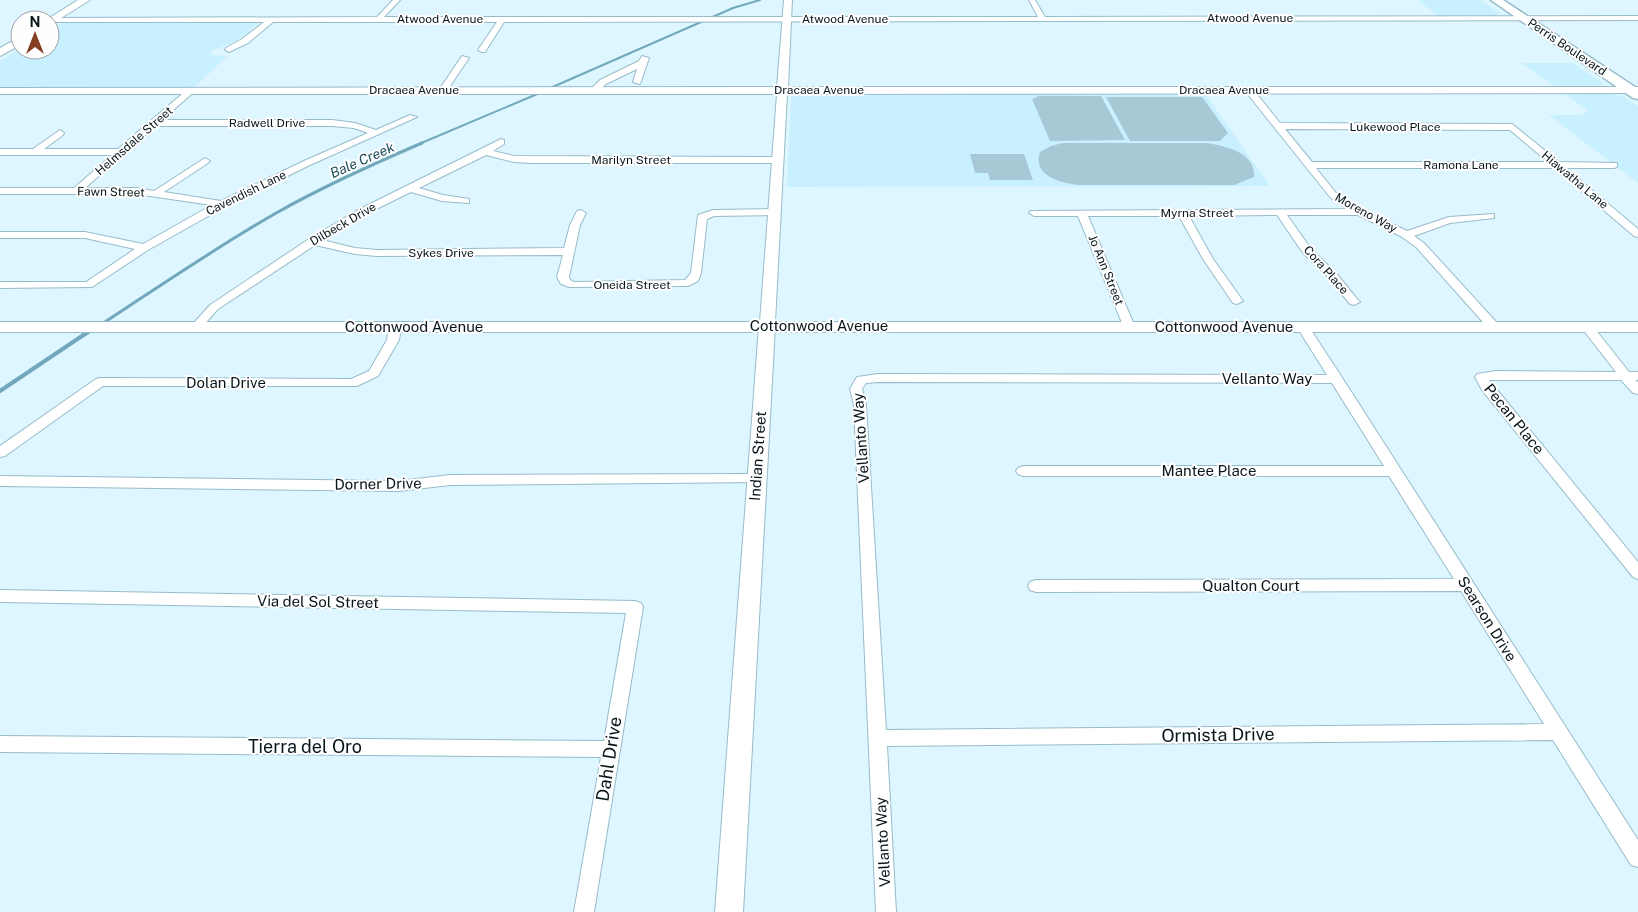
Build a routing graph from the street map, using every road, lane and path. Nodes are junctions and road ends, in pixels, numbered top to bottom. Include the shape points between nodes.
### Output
1 (85, 0) edge
2 (397, 0) edge
3 (788, 0) edge
4 (1032, 0) edge
5 (1496, 0) edge
6 (60, 15) edge
7 (786, 18) junction
8 (1042, 18) junction
9 (1524, 18) junction
10 (1638, 18) edge
11 (272, 19) junction
12 (379, 19) junction
13 (502, 19) junction
14 (60, 21) edge
15 (229, 50) dead end
16 (482, 50) dead end
17 (465, 58) dead end
18 (616, 76) junction
19 (192, 90) junction
20 (444, 90) junction
21 (594, 90) junction
22 (782, 90) junction
23 (1249, 90) junction
24 (0, 91) edge
25 (1636, 91) edge
26 (413, 117) dead end
27 (155, 123) junction
28 (1277, 126) junction
29 (1512, 127) joint
30 (60, 133) dead end
31 (377, 134) junction
32 (501, 142) dead end
33 (0, 152) edge
34 (35, 152) junction
35 (122, 152) junction
36 (485, 152) junction
37 (778, 160) junction
38 (205, 161) dead end
39 (1309, 165) junction
40 (1557, 165) junction
41 (1614, 165) dead end
42 (408, 188) junction
43 (0, 191) edge
44 (76, 191) junction
45 (157, 193) junction
46 (466, 201) dead end
47 (222, 204) junction
48 (774, 212) junction
49 (1360, 212) junction
50 (581, 213) dead end
51 (1034, 213) dead end
52 (1183, 213) junction
53 (1082, 214) junction
54 (1281, 214) junction
55 (1490, 216) dead end
56 (1638, 234) edge
57 (0, 235) edge
58 (1406, 235) junction
59 (313, 241) junction
60 (144, 248) junction
61 (570, 251) junction
62 (0, 285) edge
63 (1237, 301) dead end
64 (1354, 302) dead end
65 (197, 326) junction
66 (767, 326) junction
67 (395, 327) junction
68 (1129, 327) junction
69 (1303, 327) junction
70 (1494, 327) junction
71 (1587, 327) junction
72 (1638, 327) edge
73 (0, 328) edge
74 (1631, 376) edge
75 (1337, 379) junction
76 (1638, 390) edge
77 (0, 454) edge
78 (1023, 471) dead end
79 (1395, 471) junction
80 (757, 479) junction
81 (0, 481) edge
82 (1638, 573) edge
83 (1036, 586) dead end
84 (1466, 586) junction
85 (0, 596) edge
86 (635, 607) joint
87 (1559, 732) junction
88 (878, 738) junction
89 (0, 744) edge
90 (610, 749) junction
91 (1638, 858) edge
92 (584, 912) edge
93 (729, 912) edge
94 (886, 912) edge

1 - 6 main road
2 - 12 street
3 - 7 street, Indian Street
4 - 8 street
5 - 9 main road, Perris Boulevard
7 - 8 street, Atwood Avenue
7 - 13 street, Atwood Avenue
7 - 22 street, Indian Street
8 - 9 street, Atwood Avenue
9 - 10 street, Atwood Avenue
9 - 25 main road, Perris Boulevard
11 - 12 street, Atwood Avenue
11 - 14 street, Atwood Avenue
11 - 15 street
12 - 13 street, Atwood Avenue
13 - 16 street
17 - 20 street
18 - 18 street via 643,61 638,79
18 - 21 street
19 - 20 street, Dracaea Avenue
19 - 24 street, Dracaea Avenue
19 - 27 street, Helmsdale Street
20 - 21 street, Dracaea Avenue
21 - 22 street, Dracaea Avenue
22 - 23 street, Dracaea Avenue
22 - 37 street, Indian Street
23 - 25 street, Dracaea Avenue
23 - 28 street, Moreno Way
26 - 31 street, Cavendish Lane
27 - 31 street, Radwell Drive via 332,123 355,126
27 - 35 street, Helmsdale Street
28 - 29 street, Lukewood Place
28 - 39 street, Moreno Way
29 - 40 street, Hiawatha Lane
30 - 34 street
31 - 47 street, Cavendish Lane
32 - 36 street, Dilbeck Drive
33 - 34 street
34 - 35 street
35 - 44 street, Helmsdale Street
36 - 37 street, Marilyn Street via 532,160
36 - 42 street, Dilbeck Drive
37 - 48 street, Indian Street
38 - 45 street
39 - 40 street, Ramona Lane
39 - 49 street, Moreno Way via 1333,195
40 - 41 street, Ramona Lane
40 - 56 street, Hiawatha Lane
42 - 46 street
42 - 59 street, Dilbeck Drive
43 - 44 street, Fawn Street
44 - 45 street, Fawn Street
45 - 47 street, Fawn Street
47 - 60 street, Cavendish Lane
48 - 61 street, Oneida Street via 713,213 702,217 696,273 688,283 573,285 565,282 563,277
48 - 66 street, Indian Street
49 - 54 street, Myrna Street
49 - 58 street, Moreno Way
50 - 61 street, Oneida Street
51 - 53 street, Myrna Street
52 - 53 street, Myrna Street
52 - 54 street, Myrna Street
52 - 63 street via 1208,259
53 - 68 street, Jo Ann Street
54 - 64 street, Cora Place via 1308,251
55 - 58 street via 1449,220
57 - 60 street via 85,235
58 - 70 street, Moreno Way via 1429,254
59 - 61 street, Sykes Drive via 377,253
59 - 65 street, Dilbeck Drive via 214,307
60 - 62 street, Cavendish Lane via 88,284
65 - 67 street, Cottonwood Avenue
65 - 73 street, Cottonwood Avenue
66 - 67 street, Cottonwood Avenue
66 - 68 street, Cottonwood Avenue
66 - 80 main road, Indian Street
67 - 77 street, Dolan Drive via 393,340 374,372 353,383 100,382
68 - 69 street, Cottonwood Avenue
69 - 70 street, Cottonwood Avenue
69 - 75 street, Searson Drive
70 - 71 street, Cottonwood Avenue
71 - 72 street, Cottonwood Avenue
71 - 74 street
74 - 76 street
74 - 82 street, Pecan Place via 1481,377
75 - 79 street, Searson Drive
75 - 88 street, Vellanto Way via 860,380 856,389 860,405
78 - 79 street, Mantee Place
79 - 84 street, Searson Drive
80 - 81 street, Dorner Drive via 450,480 399,486
80 - 93 main road, Indian Street
83 - 84 street, Qualton Court
84 - 87 street, Searson Drive
85 - 86 street, Via del Sol Street
86 - 90 street, Dahl Drive
87 - 88 street, Ormista Drive
87 - 91 street, Searson Drive
88 - 94 street, Vellanto Way
89 - 90 street, Tierra del Oro
90 - 92 street, Dahl Drive

